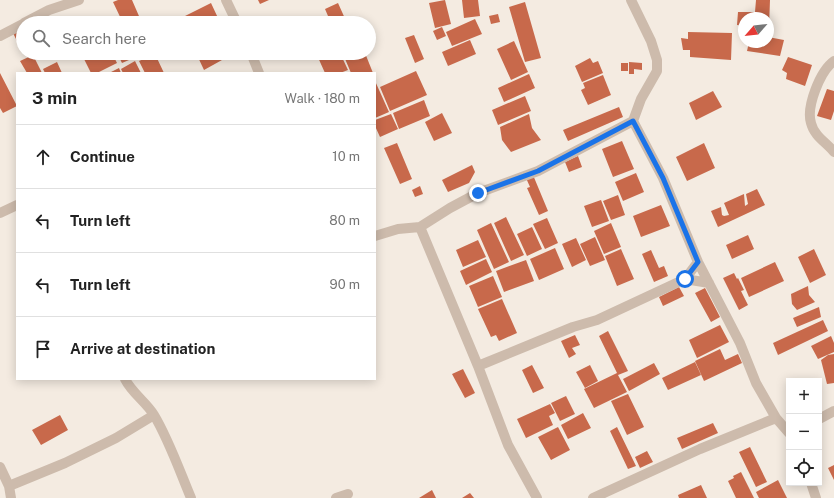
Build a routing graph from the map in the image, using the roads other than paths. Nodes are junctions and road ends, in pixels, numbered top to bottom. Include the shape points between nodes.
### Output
1 (79, 0) edge
2 (226, 0) edge
3 (631, 0) edge
4 (37, 16) edge
5 (234, 16) edge
6 (16, 27) edge
7 (0, 36) edge
8 (254, 60) edge
9 (834, 61) edge
10 (259, 72) edge
11 (633, 121) junction
12 (834, 152) edge
13 (16, 205) edge
14 (0, 213) edge
15 (420, 226) junction
16 (376, 236) edge
17 (698, 262) junction
18 (685, 279) junction
19 (709, 283) junction
20 (478, 366) junction
21 (125, 380) edge
22 (834, 411) edge
23 (154, 415) junction
24 (822, 417) edge
25 (776, 418) junction
26 (786, 430) edge
27 (0, 467) edge
28 (9, 486) junction
29 (812, 486) edge
30 (348, 494) dead end
31 (11, 498) edge
32 (192, 498) edge
33 (336, 498) edge
34 (537, 498) edge
35 (593, 498) edge
36 (816, 498) edge

1 - 4 street
2 - 5 street
3 - 11 street via 658,60 656,71
6 - 7 street
8 - 10 street
9 - 12 street via 814,92 810,114 811,124 819,138
11 - 15 street via 538,171 478,193
11 - 17 street via 663,178
13 - 14 street
15 - 16 street
15 - 20 street
17 - 18 street
17 - 19 street
18 - 19 street
18 - 20 street via 597,320 573,327
19 - 25 street via 740,343 756,383
20 - 34 street via 508,445
21 - 23 street
22 - 24 street
23 - 28 street via 116,438 65,463
23 - 32 street
25 - 26 street
25 - 35 street via 700,449
27 - 28 street
28 - 31 street
29 - 36 street
30 - 33 street

